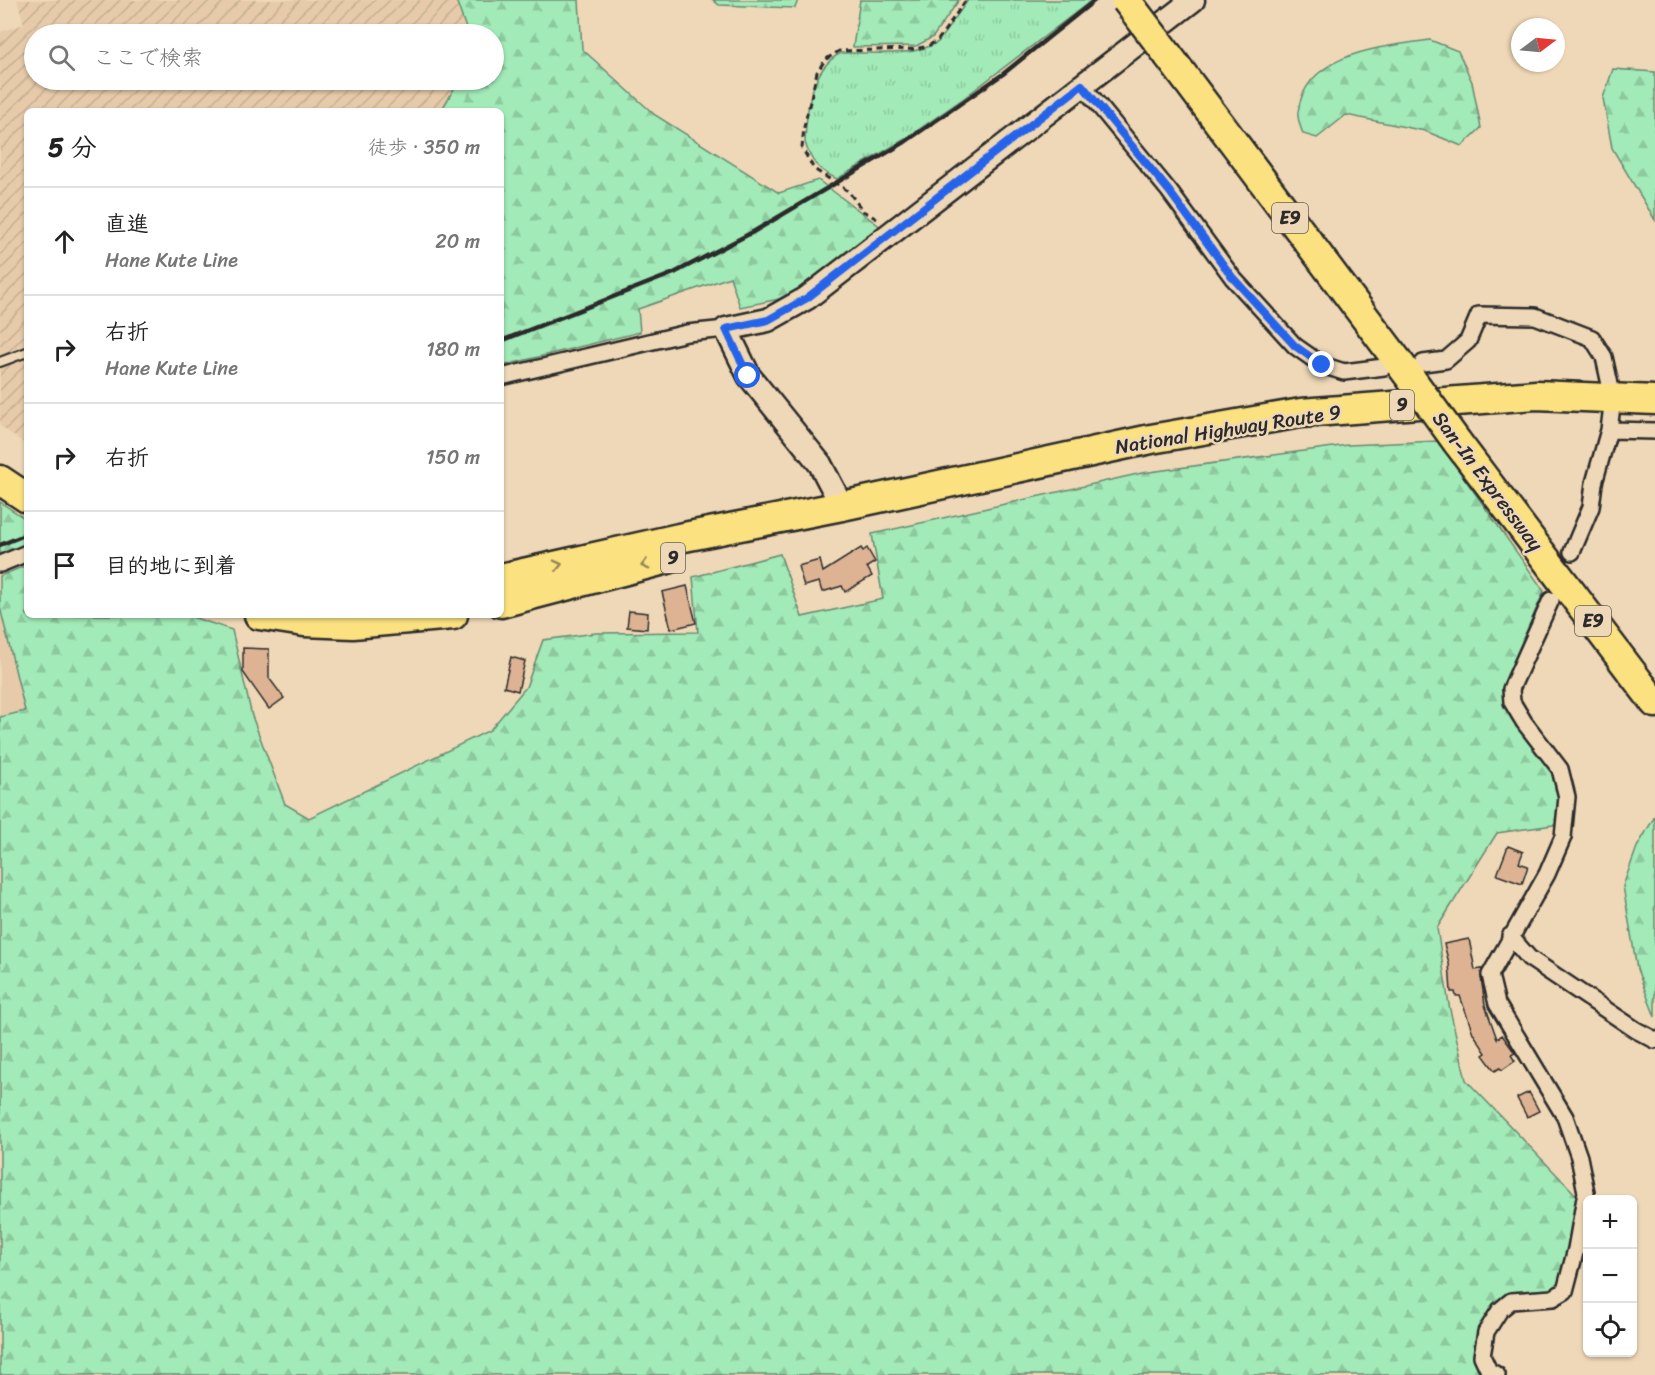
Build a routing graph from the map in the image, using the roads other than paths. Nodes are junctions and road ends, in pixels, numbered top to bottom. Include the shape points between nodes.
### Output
1 (1126, 0) edge
2 (1193, 0) edge
3 (1082, 85) junction
4 (726, 329) junction
5 (24, 353) edge
6 (0, 363) edge
7 (1384, 367) dead end
8 (1418, 371) junction
9 (504, 376) edge
10 (1613, 398) junction
11 (1655, 400) edge
12 (1609, 430) junction
13 (1655, 431) edge
14 (0, 461) edge
15 (24, 476) edge
16 (0, 480) edge
17 (24, 496) edge
18 (842, 506) junction
19 (24, 554) edge
20 (1560, 557) junction
21 (0, 564) edge
22 (504, 577) edge
23 (1551, 600) dead end
24 (504, 602) edge
25 (278, 618) edge
26 (420, 618) edge
27 (1649, 694) edge
28 (1655, 726) edge
29 (1510, 936) junction
30 (1655, 1040) edge
31 (1497, 1375) edge

1 - 8 highway, San-In Expressway / E9, bridge
2 - 3 main road
3 - 4 main road via 807,298 768,320
3 - 7 street via 1169,191 1233,278 1295,346 1322,365 1344,372
4 - 9 street via 687,333
4 - 18 main road via 748,376 820,464
5 - 6 lane
8 - 10 street via 1446,360 1468,341 1479,315 1535,316 1592,338 1604,357
8 - 20 highway, San-In Expressway / E9, bridge via 1457,442
10 - 11 highway, National Highway Route 9 / 9
10 - 12 street
10 - 18 highway, National Highway Route 9 / 9 via 1536,396 1301,413 1151,439
12 - 13 street
12 - 20 street via 1591,507
14 - 15 highway
16 - 17 highway
22 -> 18 highway, National Highway Route 9 / 9
18 -> 24 highway, National Highway Route 9 / 9 via 678,557
19 - 21 street
20 - 27 highway, San-In Expressway / E9
20 - 28 highway via 1600,654
23 - 29 street via 1511,689 1512,702 1524,722 1560,769 1567,797 1563,837 1547,874
25 - 26 highway via 353,624
29 - 30 street via 1529,958
29 - 31 street via 1490,975 1497,1004 1565,1117 1586,1192 1565,1291 1553,1298 1511,1301 1486,1332 1482,1356 1489,1371

